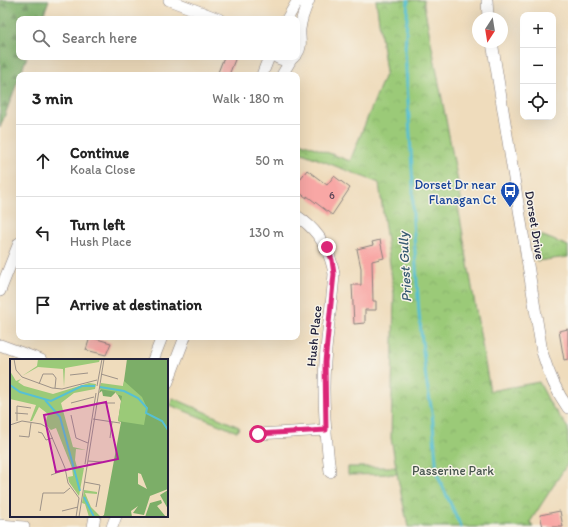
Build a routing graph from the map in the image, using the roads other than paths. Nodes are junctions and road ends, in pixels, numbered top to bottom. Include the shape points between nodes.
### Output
1 (169, 0) edge
2 (298, 0) edge
3 (309, 0) edge
4 (487, 0) edge
5 (488, 12) edge
6 (211, 16) edge
7 (289, 16) edge
8 (300, 30) edge
9 (493, 48) edge
10 (268, 60) edge
11 (292, 60) edge
12 (263, 72) edge
13 (284, 72) edge
14 (300, 219) edge
15 (16, 251) edge
16 (0, 291) edge
17 (161, 340) edge
18 (184, 340) edge
19 (0, 344) edge
20 (38, 359) edge
21 (153, 359) edge
22 (168, 381) edge
23 (568, 408) edge
24 (326, 430) junction
25 (258, 434) dead end
26 (330, 472) dead end
27 (95, 517) edge
28 (116, 517) edge
29 (0, 525) edge
30 (24, 527) edge
31 (93, 527) edge
32 (112, 527) edge

1 - 6 street
2 - 7 street
3 - 8 street
4 - 5 street
9 - 23 street, Dorset Drive via 542,352 550,377
10 - 12 street
11 - 13 street
14 - 24 street, Hush Place via 327,247 334,274 325,362
15 - 16 street
17 - 21 street
18 - 22 street
19 - 20 street
24 - 25 street
24 - 26 street, Hush Place
27 - 31 street
28 - 32 street
29 - 30 street

